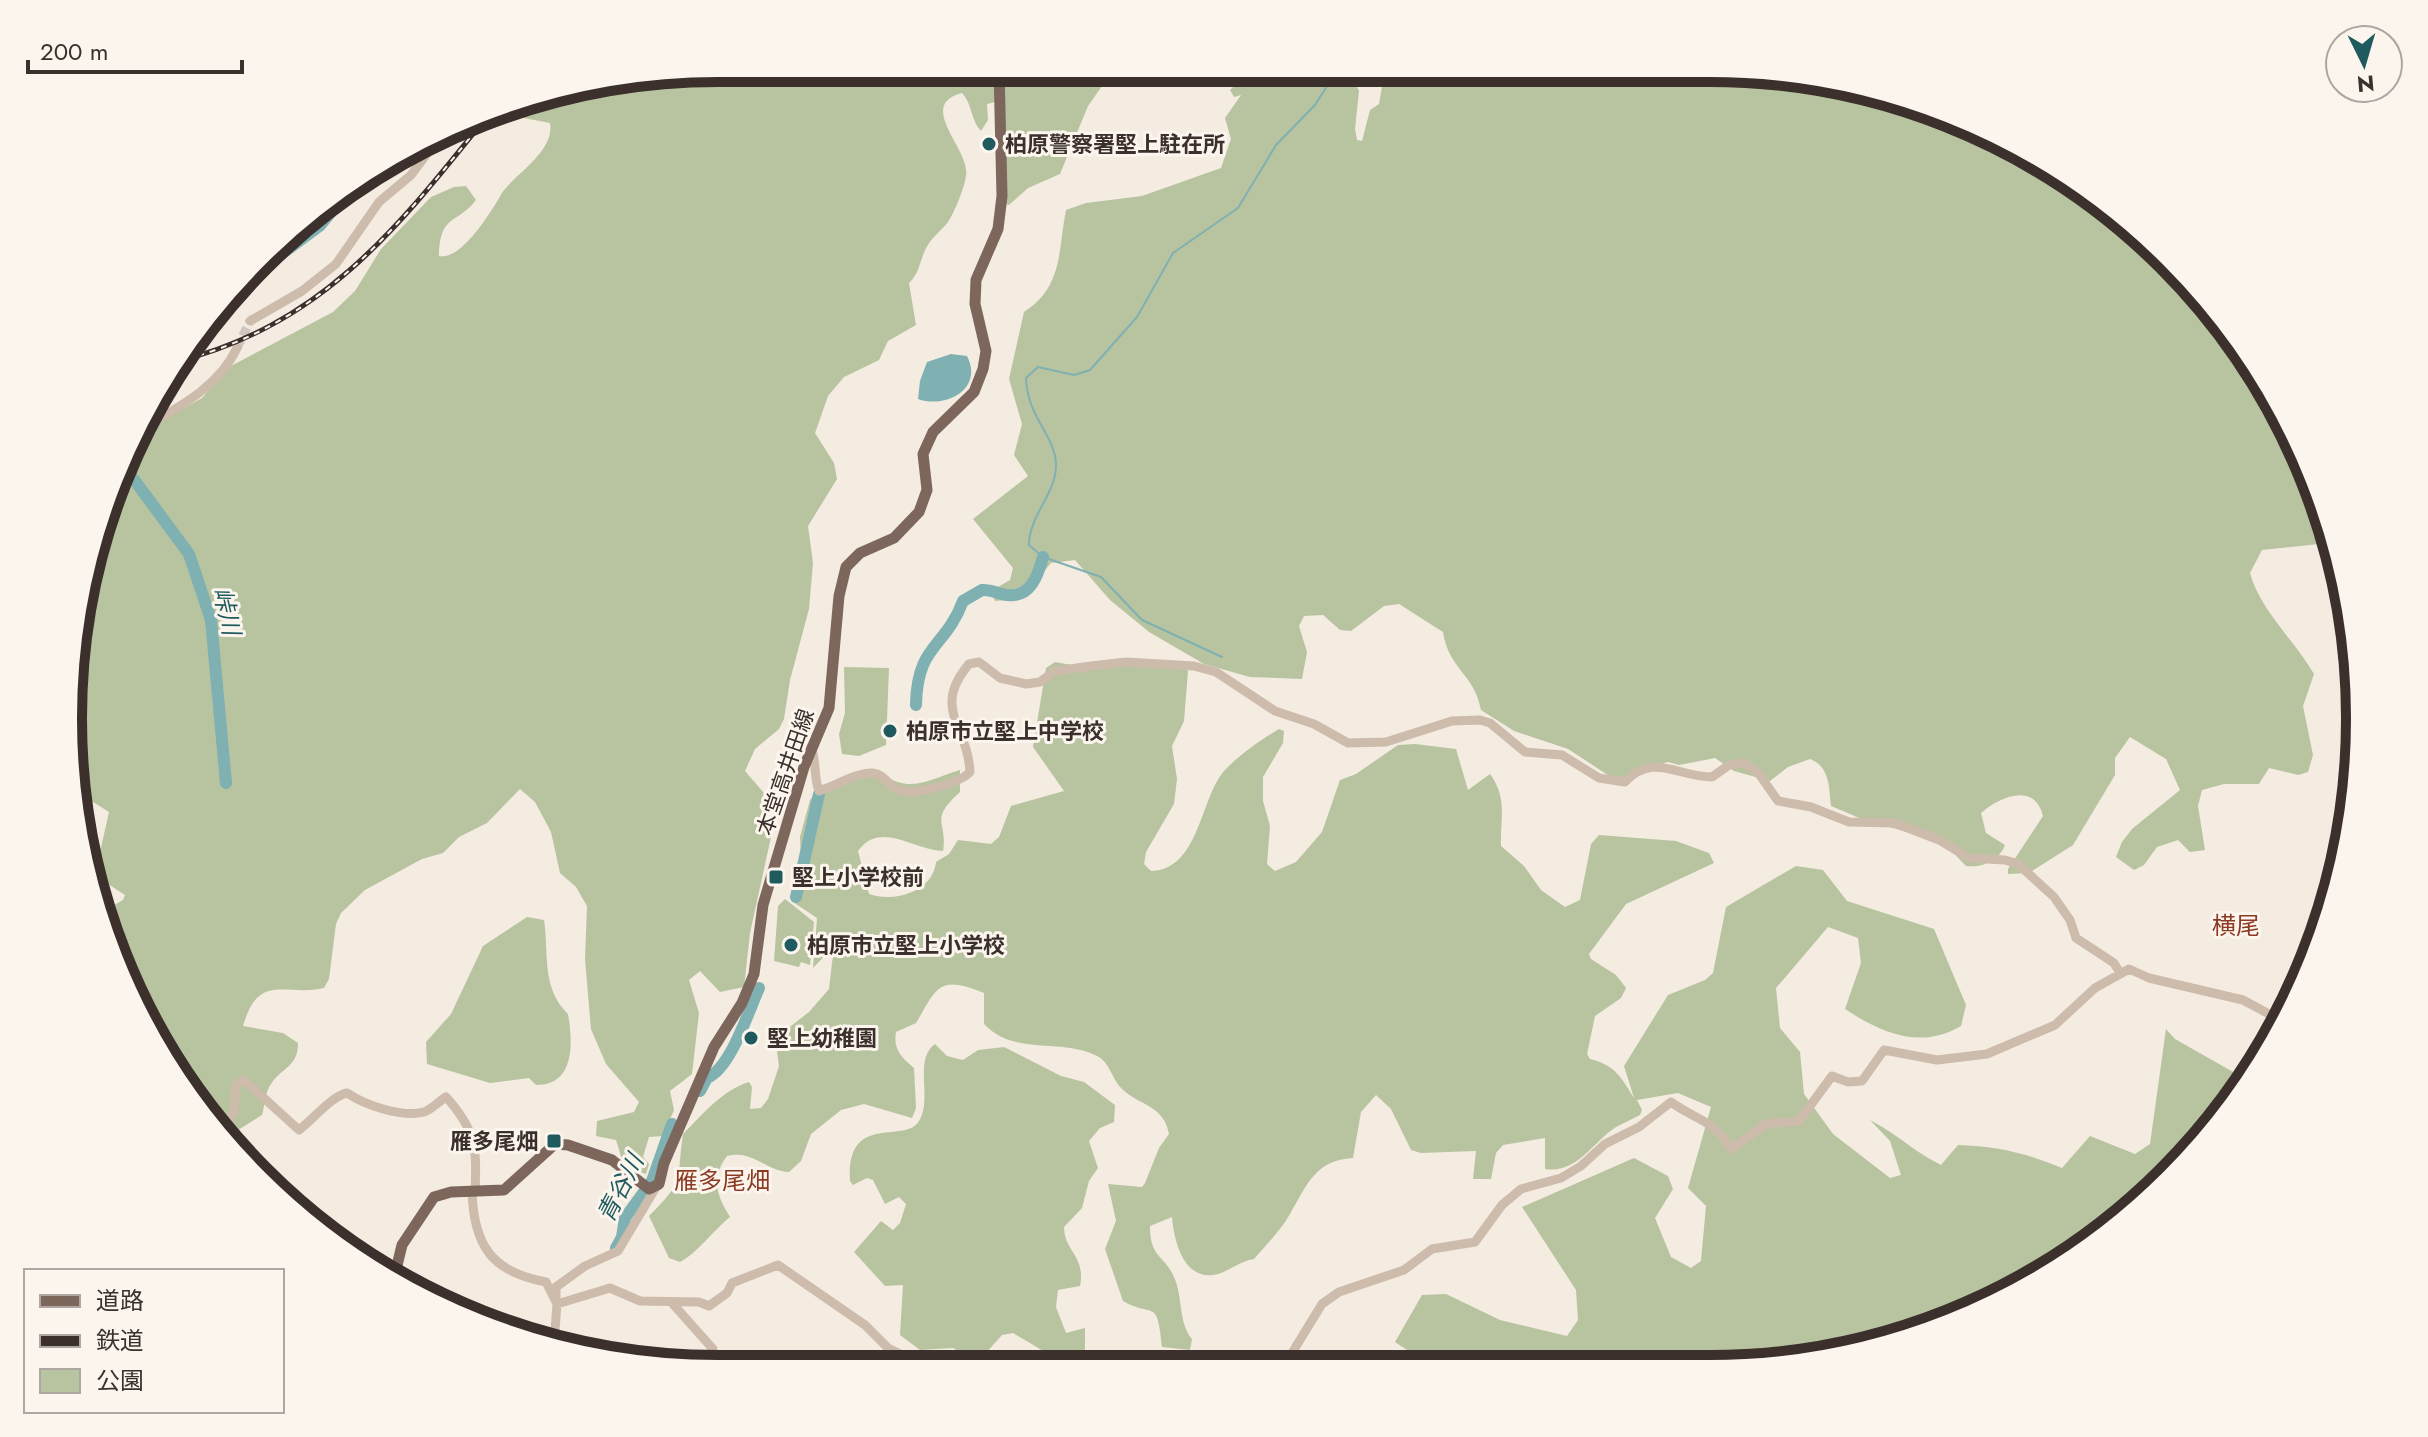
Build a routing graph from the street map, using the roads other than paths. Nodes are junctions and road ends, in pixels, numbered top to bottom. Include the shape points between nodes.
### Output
1 (999, 82) edge
2 (428, 153) edge
3 (250, 321) tunnel mouth
4 (237, 348) tunnel mouth
5 (157, 419) edge
6 (811, 747) junction
7 (2120, 973) junction
8 (2272, 1016) edge
9 (227, 1122) edge
10 (649, 1187) junction
11 (474, 1192) junction
12 (396, 1268) edge
13 (556, 1303) junction
14 (672, 1303) junction
15 (554, 1333) edge
16 (714, 1355) edge
17 (902, 1355) edge
18 (1292, 1355) edge

1 - 6 main road, 本堂高井田線 via 1002,196 998,229 976,280 975,304 986,351 983,369 974,392 928,443 922,465 927,490 919,512 894,538 860,553 846,567 832,695
2 - 3 street via 379,202 336,264
4 - 5 street via 228,367 205,388
6 - 7 street via 819,791 863,773 884,776 898,790 928,789 970,772 950,702 956,681 969,664 979,662 1000,678 1026,684 1055,671 1126,662 1194,666 1216,672 1275,711 1348,743 1386,742 1452,721 1480,720 1517,748 1562,755 1613,782 1625,782 1641,767 1712,777 1729,765 1745,763 1778,801 1849,822 1895,823 1969,858 2018,864 2054,897 2076,938 2114,963
6 - 10 main road, 本堂高井田線 via 763,905 754,974
7 - 8 street via 2129,969 2225,994
7 - 18 street via 2055,1025 1987,1054 1937,1060 1884,1050 1862,1081 1832,1076 1799,1121 1766,1124 1731,1149 1704,1118 1671,1102 1571,1172 1521,1189 1475,1242 1432,1249 1404,1270 1339,1292 1322,1304
9 - 11 street via 234,1111 236,1085 244,1080 299,1130 338,1095 347,1093 360,1102 407,1112 425,1112 446,1097 470,1128 477,1149
10 - 11 main road via 612,1160 562,1144 549,1148 504,1190
10 - 13 street via 618,1251 556,1287
11 - 12 main road via 441,1193 425,1207 402,1245
11 - 13 street via 473,1225 487,1250 521,1277 546,1282
13 - 14 street via 610,1288 640,1301
13 - 15 street
14 - 16 street
14 - 17 street via 715,1305 732,1283 778,1265

